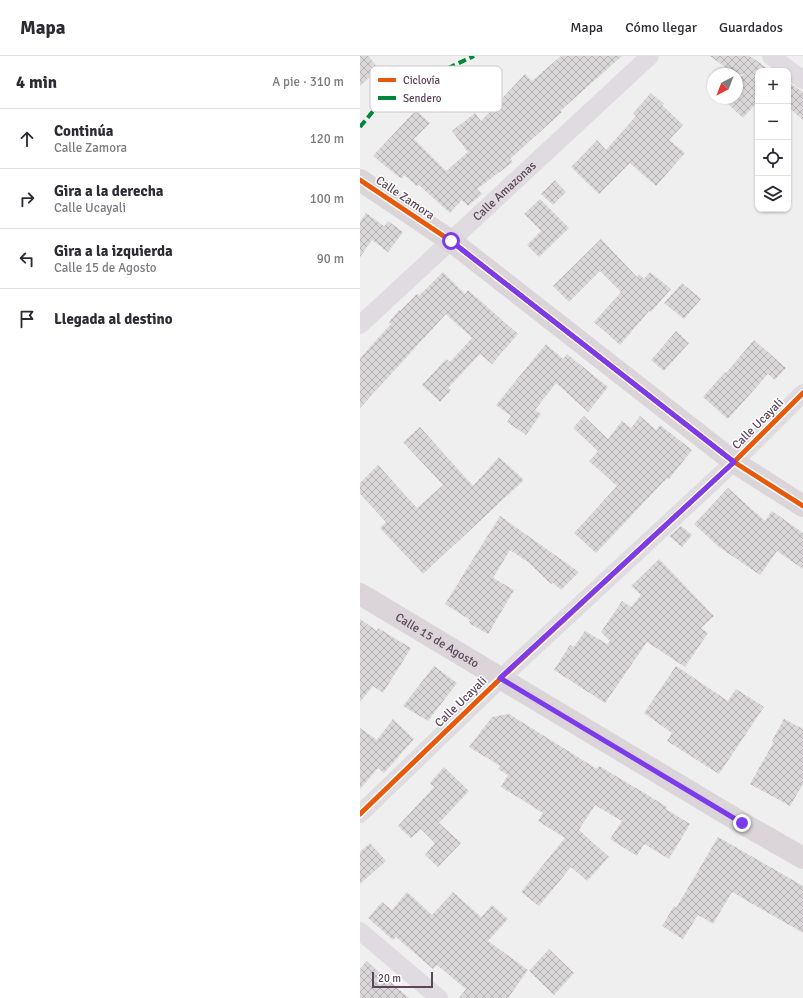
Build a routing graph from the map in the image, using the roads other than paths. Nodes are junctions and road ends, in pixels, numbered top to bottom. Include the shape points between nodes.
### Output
1 (650, 56) edge
2 (771, 56) edge
3 (803, 80) edge
4 (360, 180) edge
5 (451, 241) junction
6 (360, 325) edge
7 (803, 393) edge
8 (734, 462) junction
9 (803, 506) edge
10 (360, 594) edge
11 (500, 678) junction
12 (360, 814) edge
13 (803, 858) edge
14 (360, 931) edge
15 (440, 998) edge

1 - 5 street, Calle Amazonas
2 - 3 street
4 - 5 street, Calle Zamora
5 - 6 street, Calle Amazonas
5 - 8 street, Calle Zamora
7 - 8 street, Calle Ucayali
8 - 9 street, Calle Zamora
8 - 11 street, Calle Ucayali
10 - 11 street, Calle 15 de Agosto
11 - 12 street, Calle Ucayali
11 - 13 street, Calle 15 de Agosto
14 - 15 street

